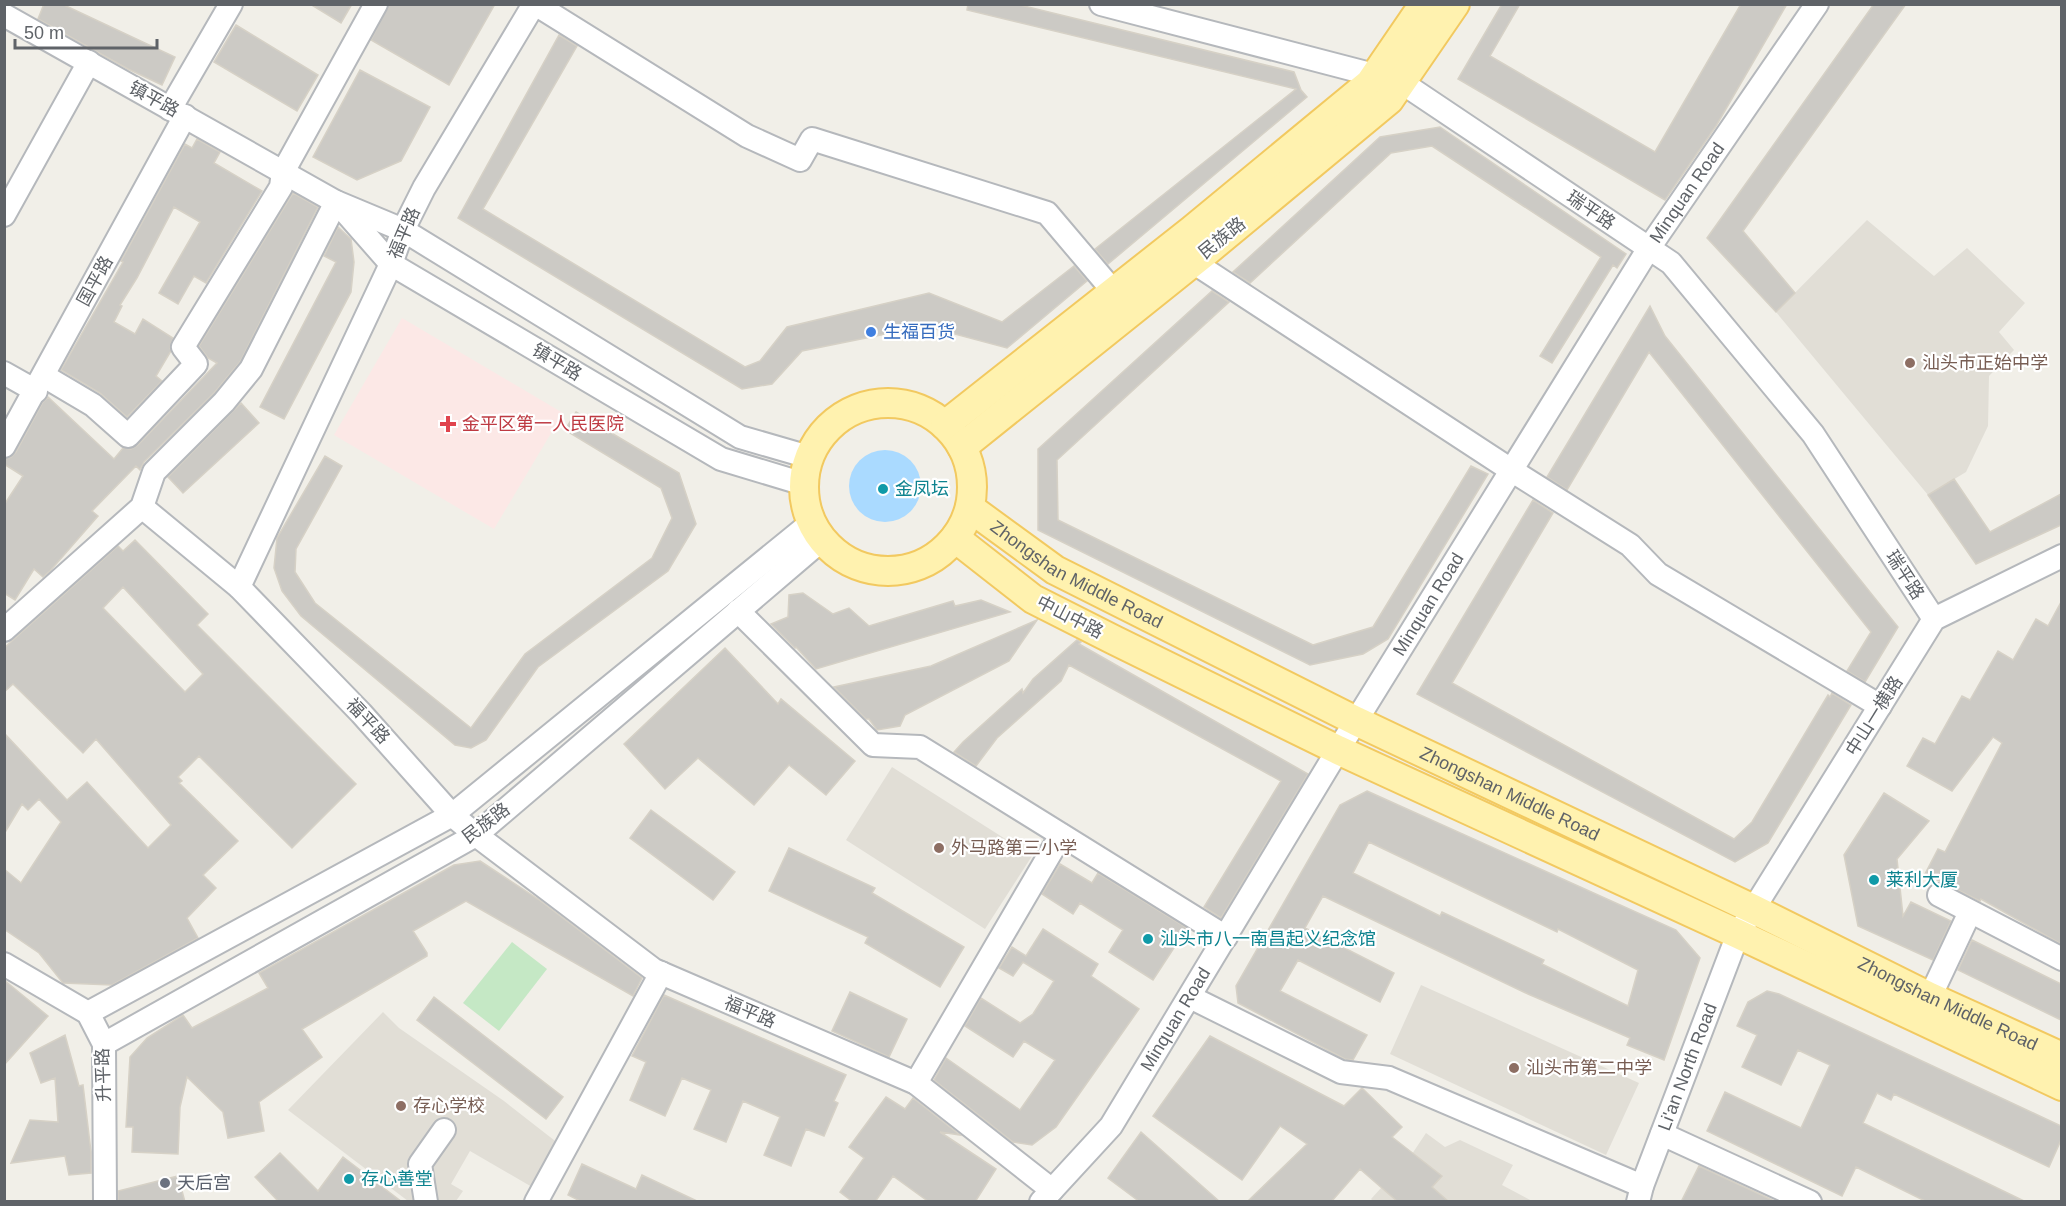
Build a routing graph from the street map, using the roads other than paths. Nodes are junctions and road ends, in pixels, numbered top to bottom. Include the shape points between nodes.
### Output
1 (231, 4) edge
2 (376, 4) edge
3 (534, 4) edge
4 (1101, 4) edge
5 (1424, 4) edge
6 (1455, 4) edge
7 (1817, 4) edge
8 (7, 22) edge
9 (89, 62) junction
10 (1388, 79) junction
11 (178, 113) junction
12 (283, 172) junction
13 (336, 202) junction
14 (4, 215) edge
15 (403, 230) junction
16 (1649, 249) junction
17 (1193, 262) junction
18 (391, 264) junction
19 (1113, 292) junction
20 (4, 373) edge
21 (40, 383) junction
22 (945, 425) junction
23 (4, 446) edge
24 (962, 447) junction
25 (1511, 470) junction
26 (806, 471) junction
27 (142, 507) junction
28 (970, 508) junction
29 (817, 530) junction
30 (955, 538) junction
31 (2061, 556) edge
32 (239, 587) junction
33 (738, 611) junction
34 (1934, 619) junction
35 (4, 630) edge
36 (1880, 706) junction
37 (1356, 722) junction
38 (1338, 750) junction
39 (452, 815) junction
40 (476, 835) junction
41 (1061, 835) junction
42 (1939, 896) dead end
43 (1753, 909) junction
44 (1970, 912) junction
45 (1738, 934) junction
46 (1226, 936) junction
47 (2061, 959) edge
48 (4, 964) edge
49 (661, 973) junction
50 (1190, 997) junction
51 (1930, 997) junction
52 (88, 1013) junction
53 (104, 1044) junction
54 (2061, 1057) edge
55 (916, 1083) junction
56 (2061, 1086) edge
57 (444, 1130) dead end
58 (1662, 1134) junction
59 (1640, 1194) edge
60 (1047, 1196) edge
61 (105, 1202) edge
62 (426, 1202) edge
63 (536, 1202) edge
64 (1810, 1202) edge

1 - 11 street, 国平路
2 - 12 street
3 - 15 street, 福平路
3 - 19 street via 747,136 800,160 812,139 1047,213
4 - 10 street, 瑞平路
5 - 10 main road, 民族路
6 - 10 main road, 民族路
7 - 16 street, Minquan Road
8 - 9 street, 镇平路
9 - 11 street, 镇平路
9 - 14 street
10 - 16 street, 瑞平路
10 - 17 main road, 民族路 via 1389,100
10 - 19 main road, 民族路 via 1370,83
11 - 12 street, 镇平路
11 - 21 street, 国平路
12 - 13 street, 镇平路
12 - 21 street via 280,187 183,347 196,364 128,435 93,405
13 - 15 street, 镇平路
13 - 18 street, 镇平路
13 - 27 street via 251,369 154,472
15 - 18 street, 福平路
15 - 26 street, 镇平路 via 740,437
16 - 25 street, Minquan Road
16 - 34 street, 瑞平路 via 1671,263 1814,434
17 - 24 main road, 民族路
17 - 25 street
18 - 26 street, 镇平路 via 721,459
18 - 32 street, 福平路
19 - 22 main road, 民族路
20 - 21 street
21 - 23 street, 国平路
22 - 24 main road
22 - 26 main road via 922,410 895,403 868,405 842,416 822,434
24 - 28 main road via 970,467
25 - 36 street via 1630,544 1658,574
25 - 37 street, Minquan Road
26 - 29 main road via 806,504
27 - 32 street
27 - 35 street
28 - 30 main road
28 - 37 main road, Zhongshan Middle Road via 1054,570
29 - 30 main road via 841,556 864,567 889,570 914,567 937,555
29 - 33 street, 民族路
29 - 39 street, 民族路
30 - 38 main road, 中山中路 via 1033,599
31 - 34 street
32 - 39 street, 福平路 via 361,713
33 - 40 street, 民族路
33 - 41 street via 873,745 920,747
34 - 36 street, 中山一横路
36 - 43 street, 中山一横路
37 - 38 street, Minquan Road
37 - 43 main road, Zhongshan Middle Road
38 - 45 main road, Zhongshan Middle Road
38 - 46 street, Minquan Road
39 - 40 street, 福平路
39 - 52 street, 民族路
40 - 49 street, 福平路
40 - 53 street, 民族路
41 - 46 street
41 - 55 street
42 - 44 street
43 - 45 street, 中山一横路
43 - 51 main road, Zhongshan Middle Road
44 - 47 street
44 - 51 street
45 - 56 main road, Zhongshan Middle Road
45 - 58 street, Li'an North Road
46 - 50 street, Minquan Road
48 - 52 street
49 - 55 street, 福平路
49 - 63 street
50 - 59 street via 1341,1072 1389,1078
50 - 60 street, Minquan Road via 1112,1126
51 - 54 main road, Zhongshan Middle Road
52 - 53 street, 升平路
53 - 61 street, 升平路
55 - 60 street, 福平路
57 - 62 street via 420,1164
58 - 59 street, Li'an North Road
58 - 64 street

